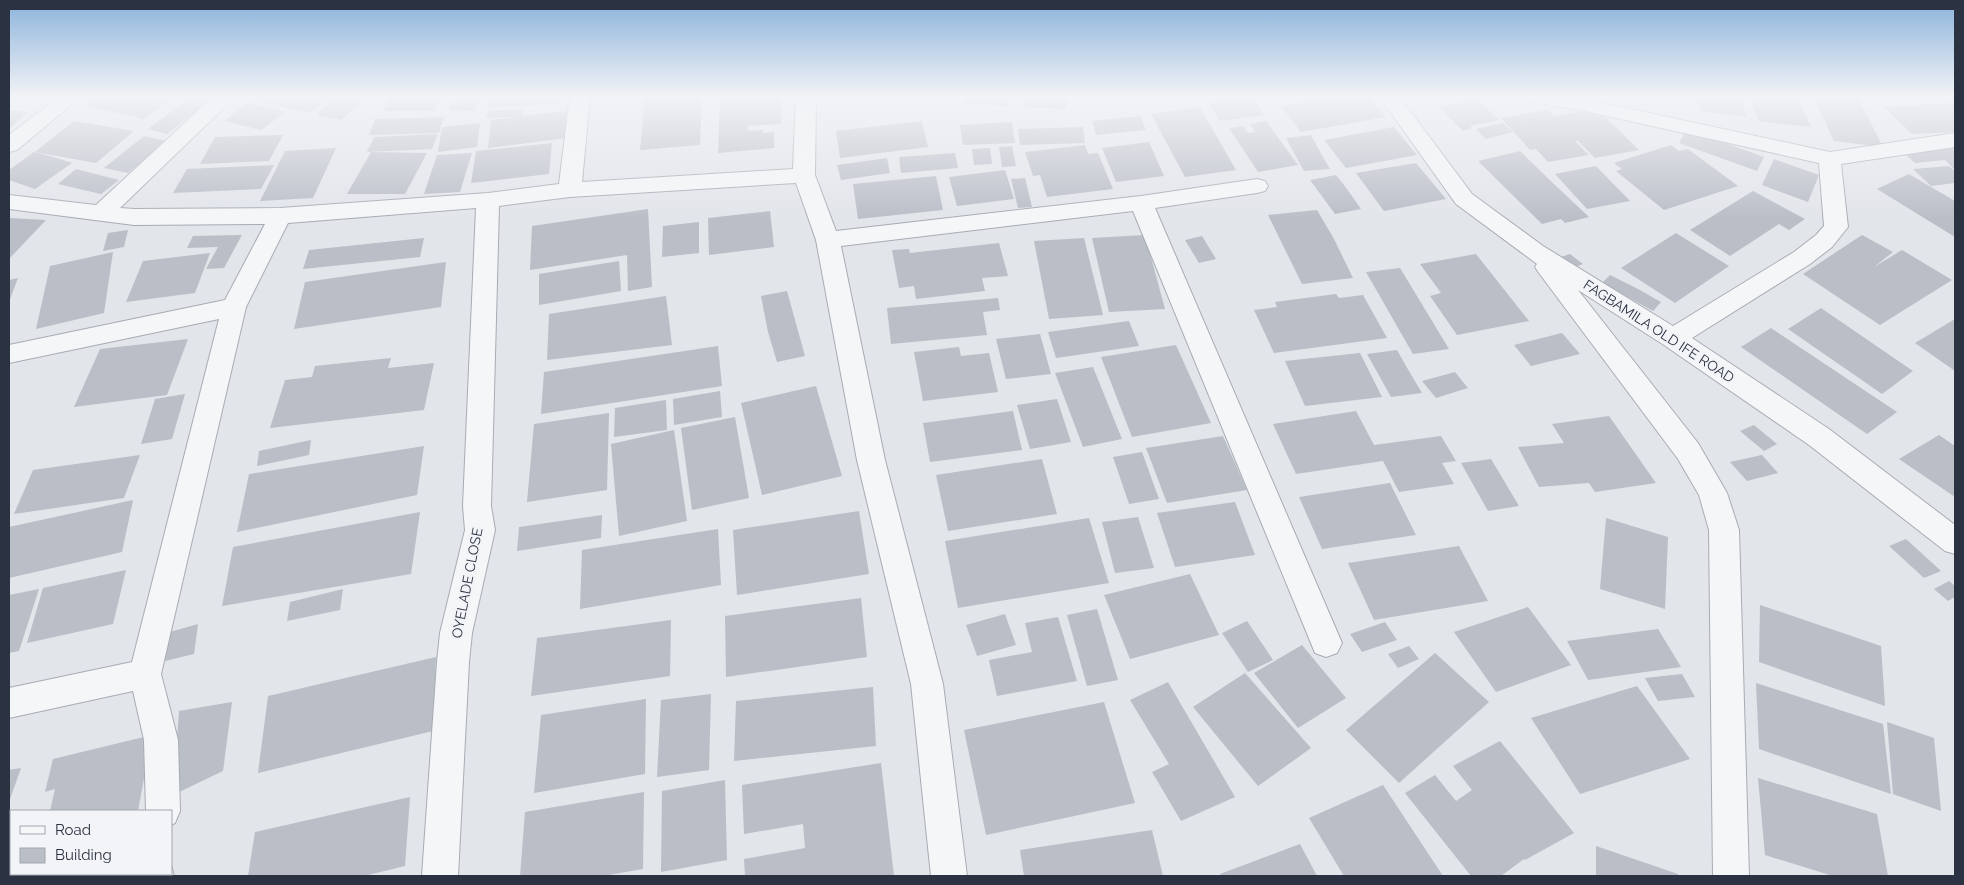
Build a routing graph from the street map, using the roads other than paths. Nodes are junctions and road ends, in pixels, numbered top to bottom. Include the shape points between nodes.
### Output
1 (19, 137) edge
2 (182, 137) edge
3 (576, 137) edge
4 (805, 137) edge
5 (1419, 137) edge
6 (1731, 137) edge
7 (1955, 140) edge
8 (9, 145) edge
9 (1830, 159) junction
10 (804, 175) junction
11 (1257, 186) dead end
12 (570, 190) junction
13 (488, 200) junction
14 (9, 202) edge
15 (1141, 203) junction
16 (100, 214) junction
17 (280, 216) junction
18 (828, 240) junction
19 (1536, 252) junction
20 (234, 307) junction
21 (1673, 338) junction
22 (9, 354) edge
23 (1955, 542) edge
24 (1326, 643) dead end
25 (144, 674) junction
26 (9, 703) edge
27 (163, 810) edge
28 (440, 876) edge
29 (949, 876) edge
30 (1731, 876) edge

1 - 8 street
2 - 16 street
3 - 12 street
4 - 10 street
5 - 19 street, FAGBAMILA OLD IFE ROAD via 1464,199
6 - 9 street
7 - 9 street
9 - 21 street via 1836,227 1824,241
10 - 12 street
10 - 18 street
11 - 15 street
12 - 13 street
13 - 17 street
13 - 28 street, OYELADE CLOSE via 477,506 480,530 456,633
14 - 16 street
15 - 18 street
15 - 24 street
16 - 17 street via 134,217
17 - 20 street
18 - 29 street via 871,460 926,684
19 - 21 street, FAGBAMILA OLD IFE ROAD
19 - 30 street via 1688,451 1713,492 1724,530
20 - 22 street
20 - 25 street
21 - 23 street, FAGBAMILA OLD IFE ROAD via 1819,438
25 - 26 street
25 - 27 street via 161,740

